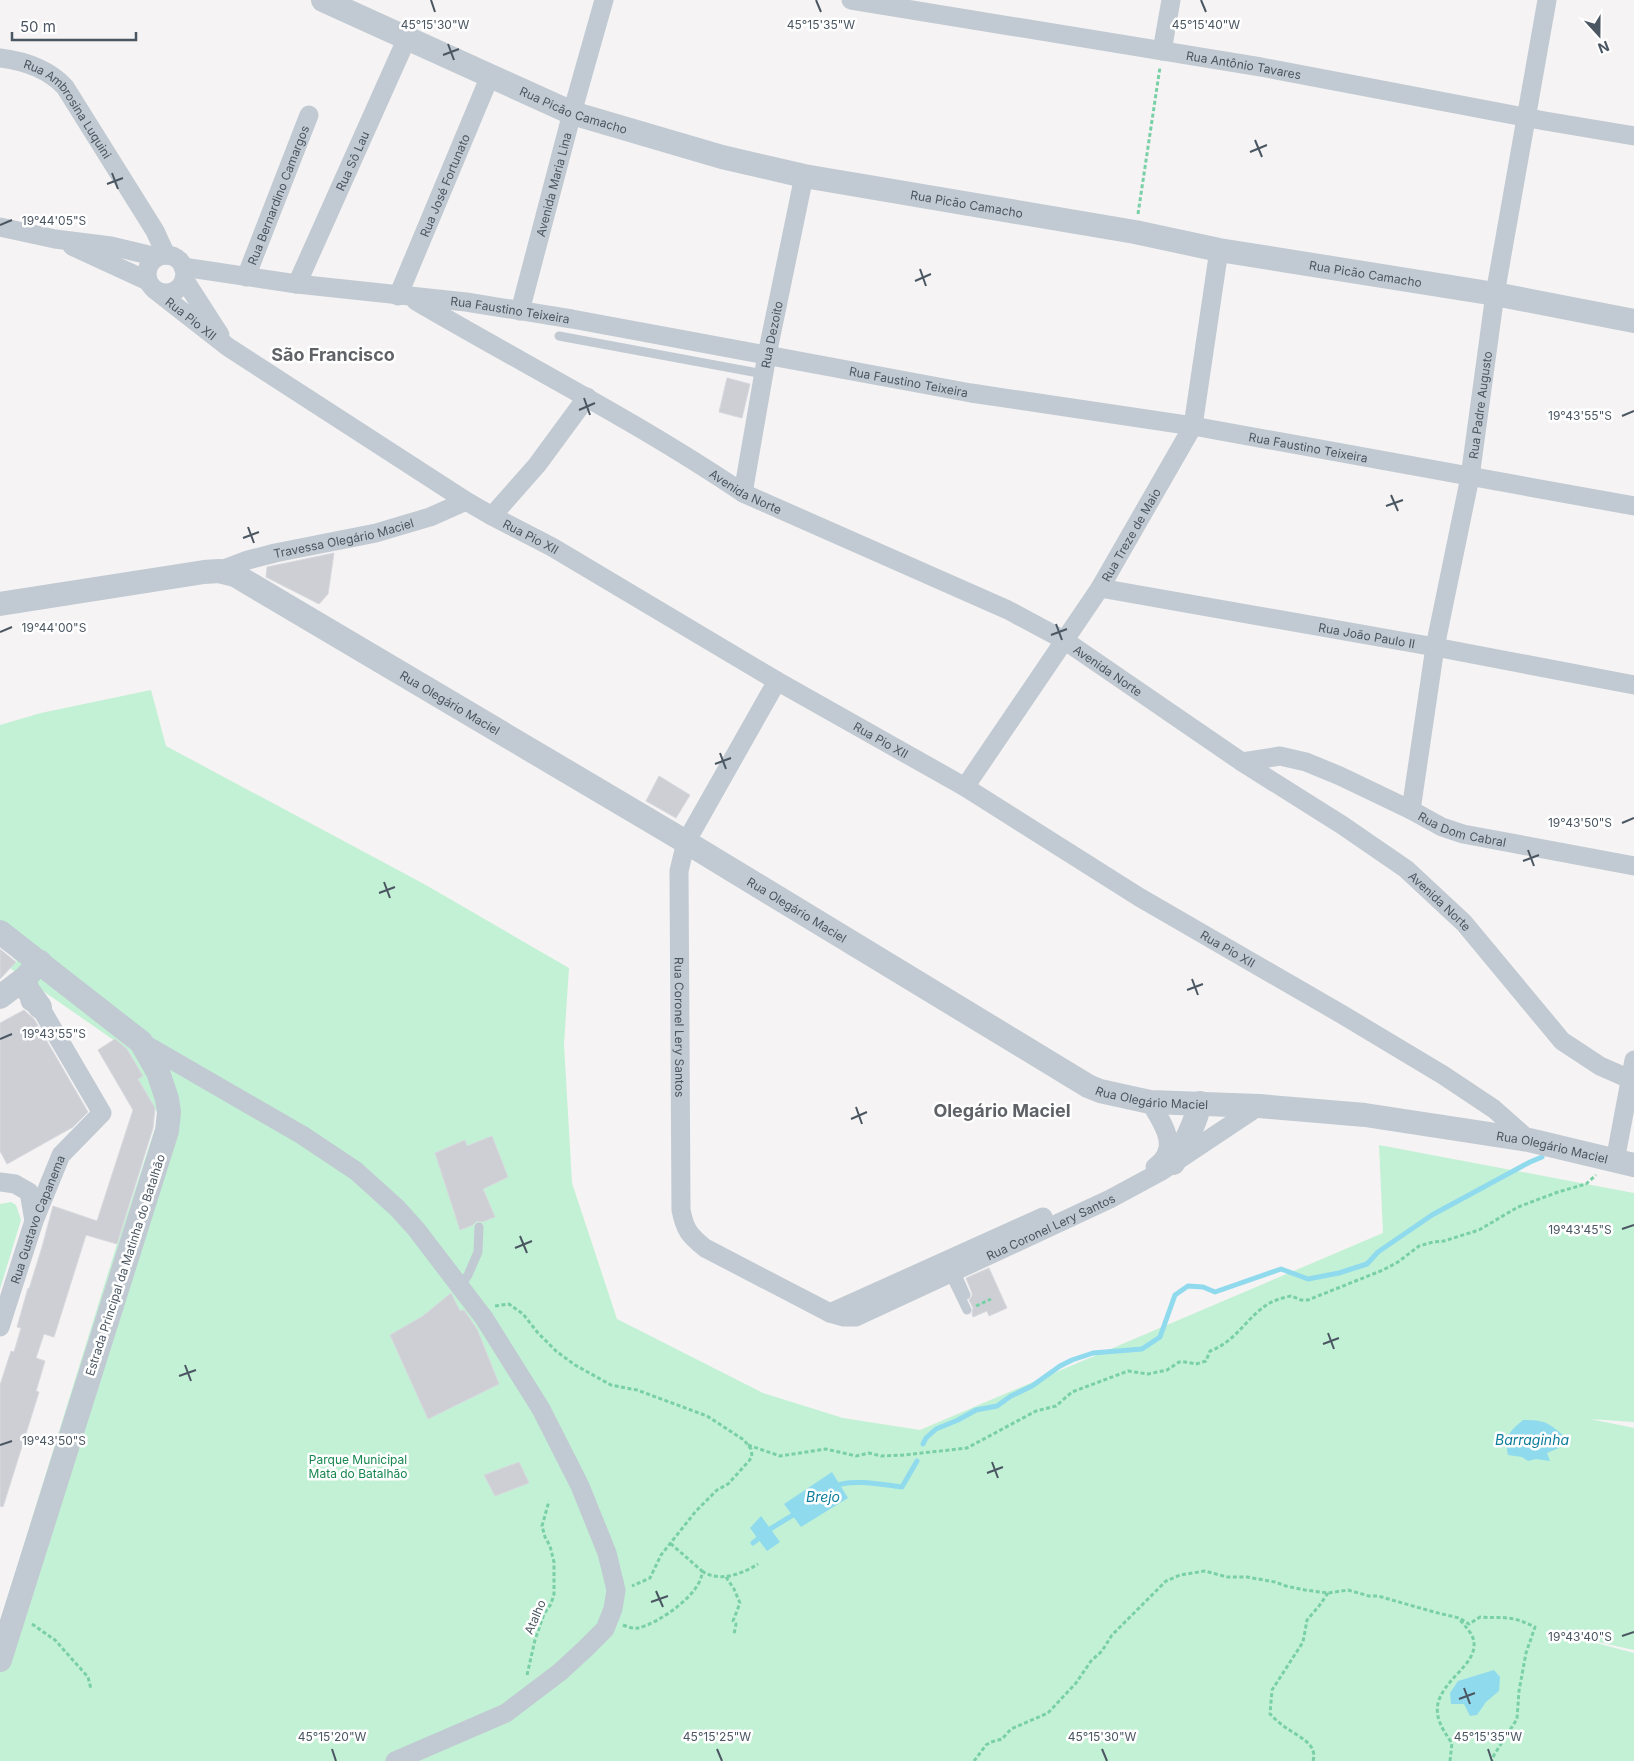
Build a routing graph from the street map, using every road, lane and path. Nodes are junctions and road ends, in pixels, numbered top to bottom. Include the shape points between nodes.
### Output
1 (323, 0) edge
2 (604, 0) edge
3 (851, 0) edge
4 (1171, 0) edge
5 (1547, 0) edge
6 (407, 38) junction
7 (1162, 51) junction
8 (0, 58) edge
9 (490, 76) junction
10 (572, 113) junction
11 (309, 115) dead end
12 (1526, 117) junction
13 (1634, 136) edge
14 (804, 176) junction
15 (0, 227) edge
16 (1135, 232) junction
17 (55, 238) junction
18 (1219, 250) junction
19 (161, 256) junction
20 (184, 273) junction
21 (246, 277) junction
22 (297, 284) junction
23 (152, 286) junction
24 (1495, 294) junction
25 (404, 297) junction
26 (520, 310) junction
27 (1634, 321) edge
28 (559, 336) dead end
29 (228, 347) junction
30 (767, 355) junction
31 (764, 374) junction
32 (588, 397) junction
33 (1193, 426) junction
34 (1470, 477) junction
35 (743, 493) junction
36 (466, 501) junction
37 (1634, 506) edge
38 (492, 516) junction
39 (219, 571) junction
40 (1100, 588) junction
41 (0, 604) edge
42 (1064, 640) junction
43 (1436, 647) junction
44 (778, 681) junction
45 (1634, 685) edge
46 (1242, 762) junction
47 (965, 787) junction
48 (1411, 810) junction
49 (686, 842) junction
50 (1634, 866) edge
51 (0, 932) edge
52 (33, 970) junction
53 (0, 997) edge
54 (40, 1007) junction
55 (140, 1042) junction
56 (1634, 1060) edge
57 (1632, 1080) edge
58 (1150, 1102) junction
59 (1200, 1103) junction
60 (1259, 1106) junction
61 (1529, 1140) junction
62 (1624, 1163) edge
63 (1163, 1165) junction
64 (0, 1182) edge
65 (34, 1220) junction
66 (479, 1227) dead end
67 (953, 1273) junction
68 (460, 1286) junction
69 (966, 1294) dead end
70 (477, 1308) junction
71 (967, 1310) dead end
72 (830, 1313) junction
73 (0, 1327) edge
74 (748, 1445) junction
75 (549, 1500) dead end
76 (670, 1543) junction
77 (758, 1564) dead end
78 (702, 1571) junction
79 (724, 1577) junction
80 (1328, 1593) junction
81 (614, 1598) junction
82 (15, 1612) junction
83 (1459, 1618) junction
84 (608, 1621) junction
85 (734, 1634) dead end
86 (0, 1660) edge
87 (91, 1689) dead end
88 (513, 1708) junction
89 (396, 1761) edge
90 (974, 1761) edge
91 (1313, 1761) edge
92 (1450, 1761) edge
93 (1492, 1761) edge

1 - 6 street, Rua Picão Camacho
2 - 10 street, Avenida Maria Lina
3 - 7 street, Rua Antônio Tavares
4 - 7 street
5 - 12 street, Rua Padre Augusto
6 - 9 street, Rua Picão Camacho
6 - 22 street, Rua Sô Lau
7 - 12 street, Rua Antônio Tavares via 1270,68
7 - 16 path
8 - 19 street, Rua Ambrosina Luquini via 39,68 65,87 155,231
9 - 10 street, Rua Picão Camacho
9 - 25 street, Rua José Fortunato
10 - 14 street, Rua Picão Camacho via 703,152
10 - 26 street, Avenida Maria Lina
11 - 21 street, Rua Bernardino Camargos
12 - 13 street, Rua Antônio Tavares
12 - 24 street, Rua Padre Augusto
14 - 16 street, Rua Picão Camacho
14 - 30 street, Rua Dezoito
15 - 17 street
16 - 18 street, Rua Picão Camacho
17 - 19 street
17 - 23 street
18 - 24 street, Rua Picão Camacho
18 - 33 street, Rua Treze de Maio
19 - 20 street via 174,257
19 - 23 street via 147,271
20 - 21 street, Rua Faustino Teixeira
20 - 23 street via 181,285 170,293
20 - 29 street, Rua Pio XII
21 - 22 street, Rua Faustino Teixeira
22 - 25 street, Rua Faustino Teixeira
23 - 29 street, Rua Pio XII
24 - 27 street, Rua Picão Camacho
24 - 34 street, Rua Padre Augusto
25 - 26 street, Rua Faustino Teixeira
25 - 32 street, Avenida Norte
26 - 30 street, Rua Faustino Teixeira
28 - 31 lane
29 - 36 street, Rua Pio XII
30 - 31 street, Rua Dezoito
30 - 33 street, Rua Faustino Teixeira via 971,393
31 - 35 street, Rua Dezoito
32 - 35 street, Avenida Norte
32 - 38 street via 537,465
33 - 34 street, Rua Faustino Teixeira
33 - 40 street, Rua Treze de Maio
34 - 37 street, Rua Faustino Teixeira
34 - 43 street, Rua Padre Augusto
35 - 42 street, Avenida Norte via 1008,610
36 - 38 street, Rua Pio XII
36 - 39 street, Travessa Olegário Maciel via 376,533 275,553
38 - 44 street, Rua Pio XII via 552,546
39 - 41 street, Rua Olegário Maciel
39 - 49 street, Rua Olegário Maciel via 234,574
40 - 42 street, Rua Treze de Maio
40 - 43 street, Rua João Paulo II
42 - 46 street, Avenida Norte
42 - 47 street, Rua Treze de Maio
43 - 45 street, Rua João Paulo II
43 - 48 street, Rua Padre Augusto
44 - 47 street, Rua Pio XII
44 - 49 street, Rua Coronel Lery Santos
46 - 48 street, Rua Dom Cabral via 1280,756 1306,762
46 - 57 street, Avenida Norte via 1406,869 1464,923 1562,1042 1600,1066
47 - 61 street, Rua Pio XII via 1138,897 1443,1075 1494,1109
48 - 50 street, Rua Dom Cabral via 1463,834
49 - 58 street, Rua Olegário Maciel via 1088,1086
49 - 72 street, Rua Coronel Lery Santos via 678,871 681,1210 684,1225 691,1237 705,1248
51 - 52 street, Estrada Principal da Matinha do Batalhão
52 - 53 street
52 - 54 street via 26,989
52 - 55 street, Estrada Principal da Matinha do Batalhão
53 - 54 street via 22,996
54 - 65 street, Rua Gustavo Capanema via 102,1113 61,1154
55 - 68 street via 302,1135 356,1171 416,1228
55 - 82 street, Estrada Principal da Matinha do Batalhão via 158,1072 167,1099 168,1131
56 - 57 street
57 - 62 street
58 - 59 street, Rua Olegário Maciel
58 - 63 street via 1168,1137
59 - 60 street, Rua Olegário Maciel
59 - 63 street via 1189,1135
60 - 61 street, Rua Olegário Maciel via 1366,1115
60 - 63 street, Rua Coronel Lery Santos
61 - 62 street, Rua Olegário Maciel
62 - 74 path via 1586,1184 1518,1207 1479,1230 1419,1246 1383,1270 1308,1300 1291,1296 1276,1300 1264,1306 1231,1339 1210,1351 1206,1361 1196,1364 1179,1362 1167,1370 1148,1374 1128,1371 1072,1392 1056,1406 1036,1411 967,1448 881,1456 869,1453 856,1456 826,1449 780,1456
63 - 67 street, Rua Coronel Lery Santos via 1110,1199
63 - 72 street, Rua Coronel Lery Santos
64 - 65 street via 15,1184 29,1192
65 - 73 street, Rua Gustavo Capanema
66 - 68 lane via 478,1252
67 - 69 lane
67 - 71 lane
67 - 72 street, Rua Coronel Lery Santos via 856,1317
68 - 70 street
70 - 74 path via 510,1304 556,1351 575,1365 612,1384 707,1416
70 - 81 street via 541,1409 580,1486 607,1553 616,1590
74 - 76 path via 752,1456 749,1461 696,1511
75 - 88 path, Atalho via 542,1526 554,1562 554,1594 535,1640 522,1692
76 - 78 path
76 - 81 path via 650,1578
77 - 79 path
78 - 79 path via 708,1576
78 - 84 path via 703,1578 695,1591 656,1622 637,1628
79 - 85 path via 740,1603 733,1621 736,1626
80 - 83 path via 1348,1590
80 - 90 path via 1205,1571 1166,1581 1112,1635 1076,1684 1048,1713 1011,1729 1002,1738 986,1745
80 - 91 path via 1307,1620 1303,1642 1272,1690 1270,1714 1309,1744 1315,1756
81 - 84 street
82 - 86 street, Estrada Principal da Matinha do Batalhão
82 - 87 path via 55,1640 88,1677
83 - 92 path via 1474,1642 1472,1654 1448,1682 1439,1697 1436,1712 1452,1743
83 - 93 path via 1469,1624 1480,1617 1506,1618 1535,1627 1526,1653 1517,1719
84 - 88 street via 605,1629 560,1672
88 - 89 street

